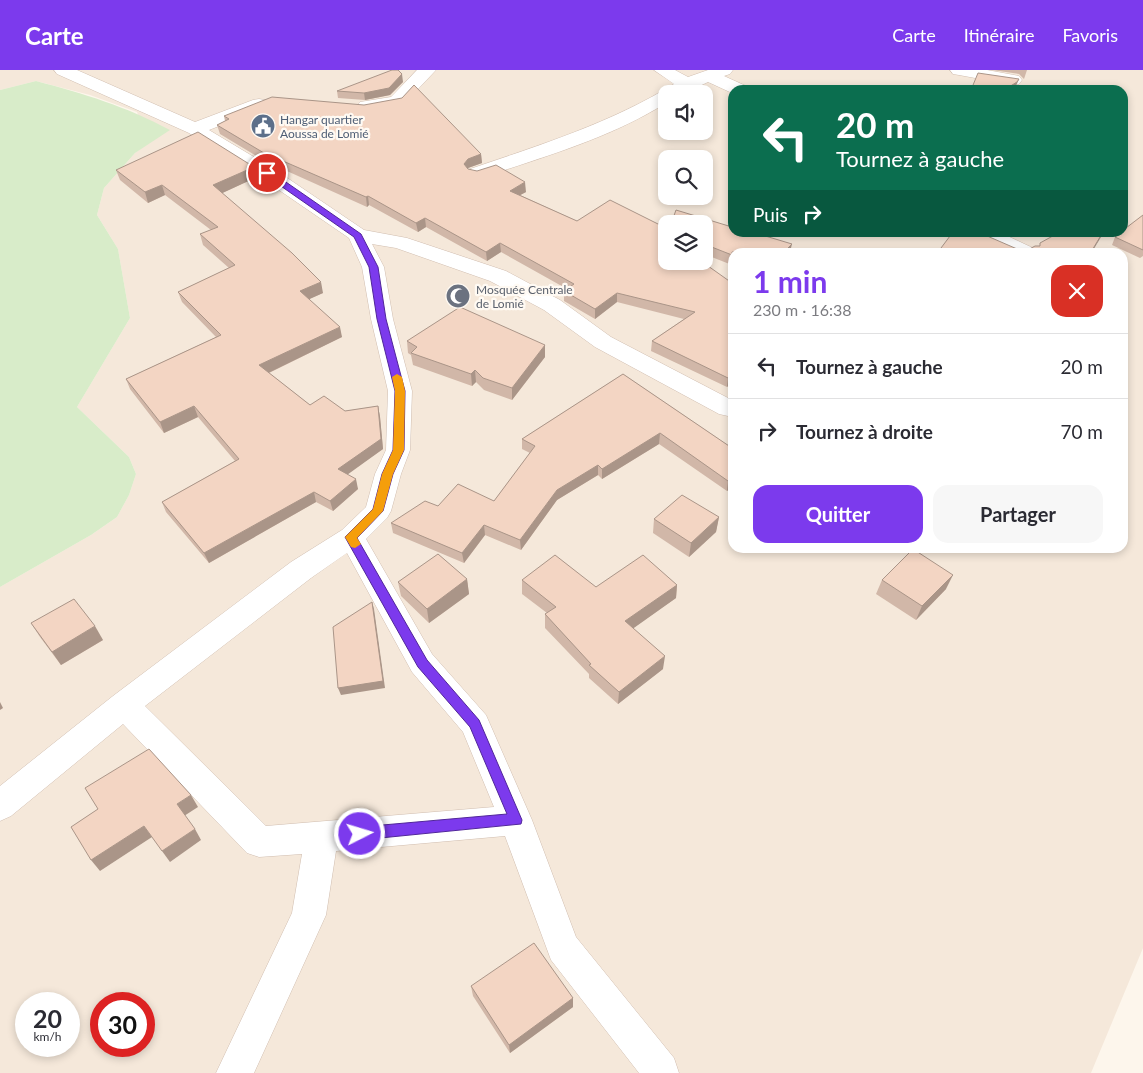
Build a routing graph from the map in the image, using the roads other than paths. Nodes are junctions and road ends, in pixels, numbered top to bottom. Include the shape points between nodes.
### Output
1 (63, 70) edge
2 (427, 70) edge
3 (663, 70) edge
4 (959, 70) edge
5 (717, 73) edge
6 (1013, 80) edge
7 (686, 84) joint
8 (733, 85) edge
9 (272, 100) edge
10 (658, 101) edge
11 (346, 105) edge
12 (195, 129) junction
13 (477, 173) edge
14 (358, 235) junction
15 (992, 237) edge
16 (1016, 248) edge
17 (728, 408) edge
18 (351, 537) junction
19 (124, 705) junction
20 (0, 806) edge
21 (516, 820) junction
22 (321, 837) junction
23 (661, 1071) dead end
24 (235, 1073) edge

1 - 12 street
2 - 11 street via 398,102 365,107
3 - 7 street
4 - 6 street
5 - 7 street
5 - 8 street
9 - 12 street
10 - 13 street via 588,135
12 - 14 street
14 - 17 street via 400,242 498,276 552,305 603,342
14 - 18 street via 373,267 400,391 398,450 378,511
15 - 16 street
18 - 19 street via 302,570
18 - 21 street via 422,663 474,724
19 - 20 street
19 - 22 street via 258,842
21 - 22 street
21 - 23 street via 562,948
22 - 24 street via 309,915

